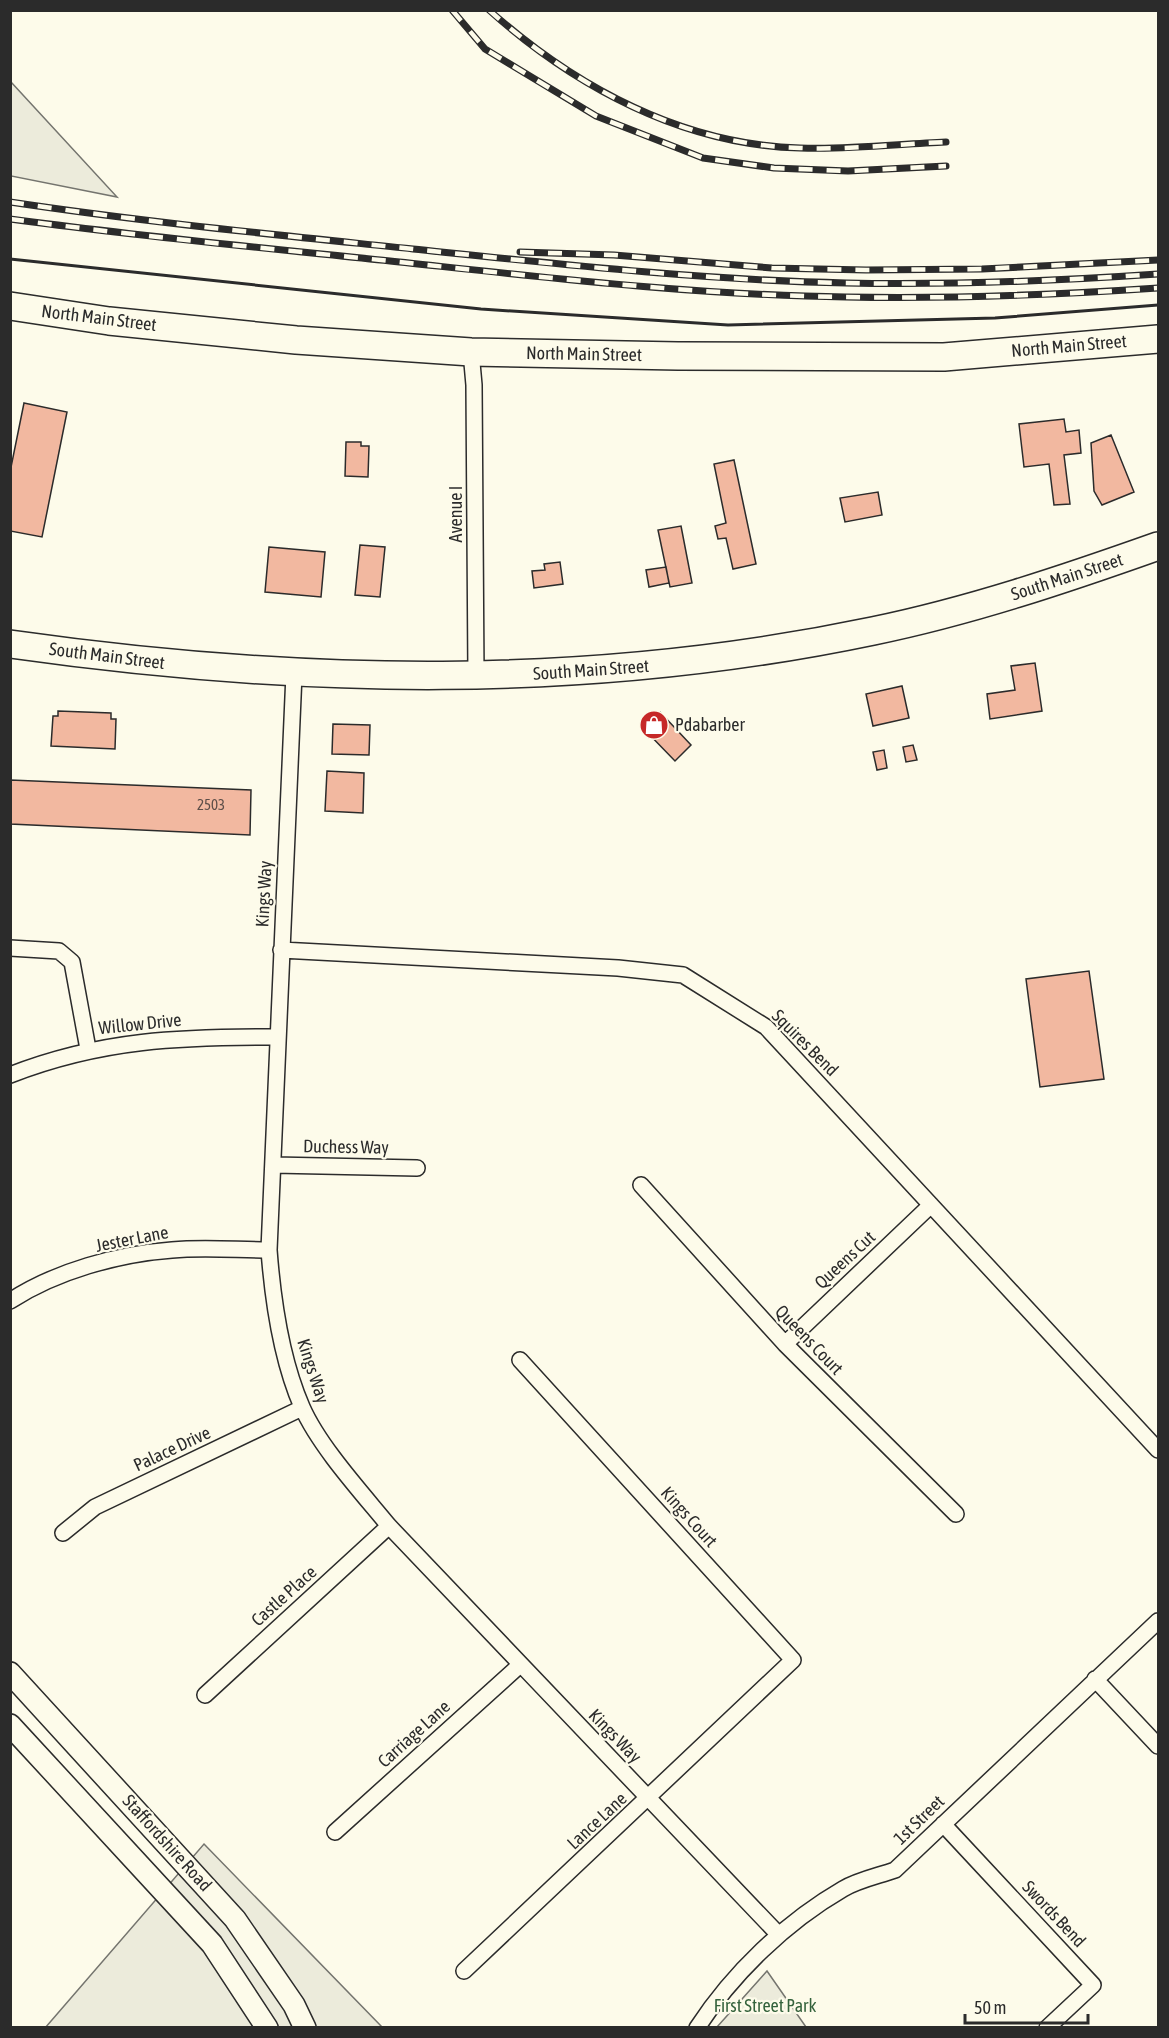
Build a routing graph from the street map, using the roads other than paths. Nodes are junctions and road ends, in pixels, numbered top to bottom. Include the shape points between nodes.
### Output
1 (10, 306) edge
2 (1158, 339) edge
3 (471, 352) junction
4 (1158, 546) edge
5 (10, 644) edge
6 (294, 674) junction
7 (476, 676) junction
8 (10, 948) edge
9 (281, 950) junction
10 (278, 1037) junction
11 (88, 1049) junction
12 (10, 1075) edge
13 (274, 1165) junction
14 (417, 1168) dead end
15 (641, 1185) dead end
16 (931, 1205) junction
17 (269, 1250) junction
18 (10, 1301) edge
19 (785, 1344) junction
20 (520, 1360) dead end
21 (302, 1408) junction
22 (1158, 1450) edge
23 (956, 1514) dead end
24 (389, 1526) junction
25 (63, 1533) dead end
26 (1158, 1621) edge
27 (520, 1665) junction
28 (10, 1674) edge
29 (1095, 1679) junction
30 (205, 1695) dead end
31 (755, 1698) joint
32 (10, 1725) edge
33 (1158, 1746) edge
34 (649, 1799) junction
35 (943, 1824) junction
36 (335, 1832) dead end
37 (779, 1935) junction
38 (464, 1971) dead end
39 (267, 2028) edge
40 (305, 2028) edge
41 (697, 2028) edge
42 (1047, 2028) edge

1 - 3 highway, North Main Street via 109,321 285,339
2 - 3 highway, North Main Street via 944,357
3 - 7 street, Avenue I
4 - 7 highway, South Main Street via 1035,589 875,631 669,664
5 - 6 highway, South Main Street via 160,663
6 - 7 highway, South Main Street
6 - 9 street, Kings Way
8 - 11 street via 59,951 72,962
9 - 10 street, Kings Way
9 - 16 street, Squires Bend via 683,975 766,1027
10 - 11 street, Willow Drive via 159,1040
10 - 13 street, Kings Way
11 - 12 street, Willow Drive
13 - 14 street, Duchess Way
13 - 17 street, Kings Way
15 - 19 street, Queens Court
16 - 19 street, Queens Cut
16 - 22 street, Squires Bend
17 - 18 street, Jester Lane via 140,1254 57,1277
17 - 21 street, Kings Way via 273,1301
19 - 23 street, Queens Court
20 - 31 street, Kings Court via 794,1660
21 - 24 street, Kings Way via 338,1463
21 - 25 street, Palace Drive via 95,1507
24 - 27 street, Kings Way
24 - 30 street, Castle Place
26 - 29 street, 1st Street
27 - 34 street, Kings Way
27 - 36 street, Carriage Lane
28 - 40 main road, Staffordshire Road via 235,1919
29 - 33 street
29 - 35 street, 1st Street
31 - 34 street, Lance Lane
32 - 39 main road, Staffordshire Road via 212,1944
34 - 37 street, Kings Way
34 - 38 street, Lance Lane
35 - 37 street, 1st Street via 895,1870 844,1888
35 - 42 street, Swords Bend via 1093,1985
37 - 41 street, 1st Street via 732,1981

